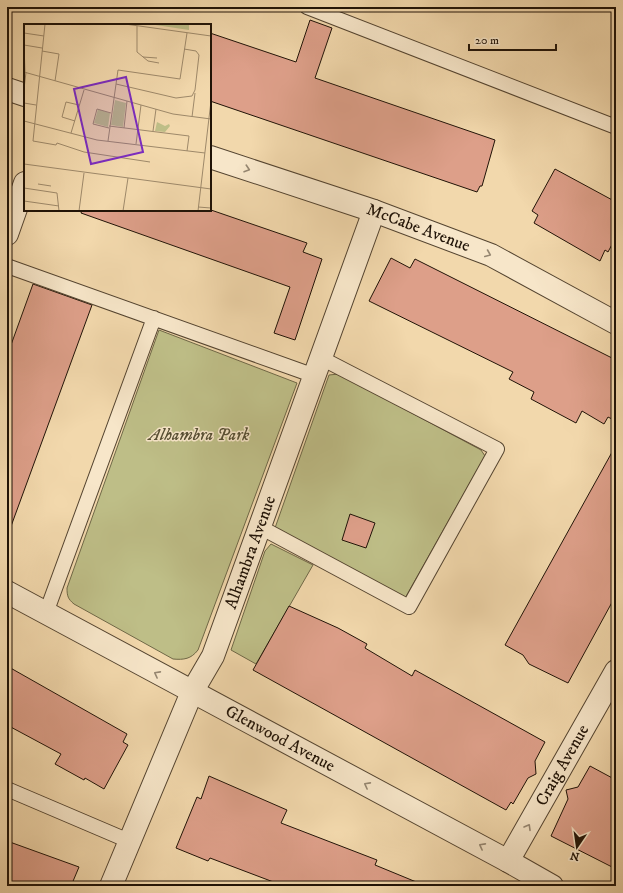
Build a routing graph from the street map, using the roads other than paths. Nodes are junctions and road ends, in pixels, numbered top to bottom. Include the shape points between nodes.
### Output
1 (307, 7) edge
2 (7, 88) edge
3 (24, 95) edge
4 (616, 127) edge
5 (211, 157) edge
6 (24, 186) edge
7 (374, 212) junction
8 (7, 234) edge
9 (7, 266) edge
10 (154, 318) junction
11 (616, 323) edge
12 (318, 367) junction
13 (260, 528) junction
14 (7, 592) edge
15 (46, 613) junction
16 (616, 671) edge
17 (192, 692) junction
18 (610, 695) edge
19 (7, 789) edge
20 (130, 841) junction
21 (508, 861) junction
22 (111, 886) edge
23 (552, 886) edge

1 - 4 lane
2 - 3 street
5 -> 7 street, McCabe Avenue
6 - 8 street
7 -> 11 street, McCabe Avenue via 492,255
7 - 12 street, Alhambra Avenue
9 - 10 lane
10 - 12 lane
10 - 15 lane
12 - 13 street, Alhambra Avenue
12 - 13 lane via 497,449 409,607
13 - 17 street, Alhambra Avenue via 213,656
14 - 15 street, Glenwood Avenue
17 -> 15 street, Glenwood Avenue
16 - 18 street, Craig Avenue
17 - 20 street, Alhambra Avenue
21 -> 17 street, Glenwood Avenue
21 -> 18 street, Craig Avenue
19 - 20 lane via 48,804
20 - 22 street, Alhambra Avenue
21 - 23 street, Glenwood Avenue

